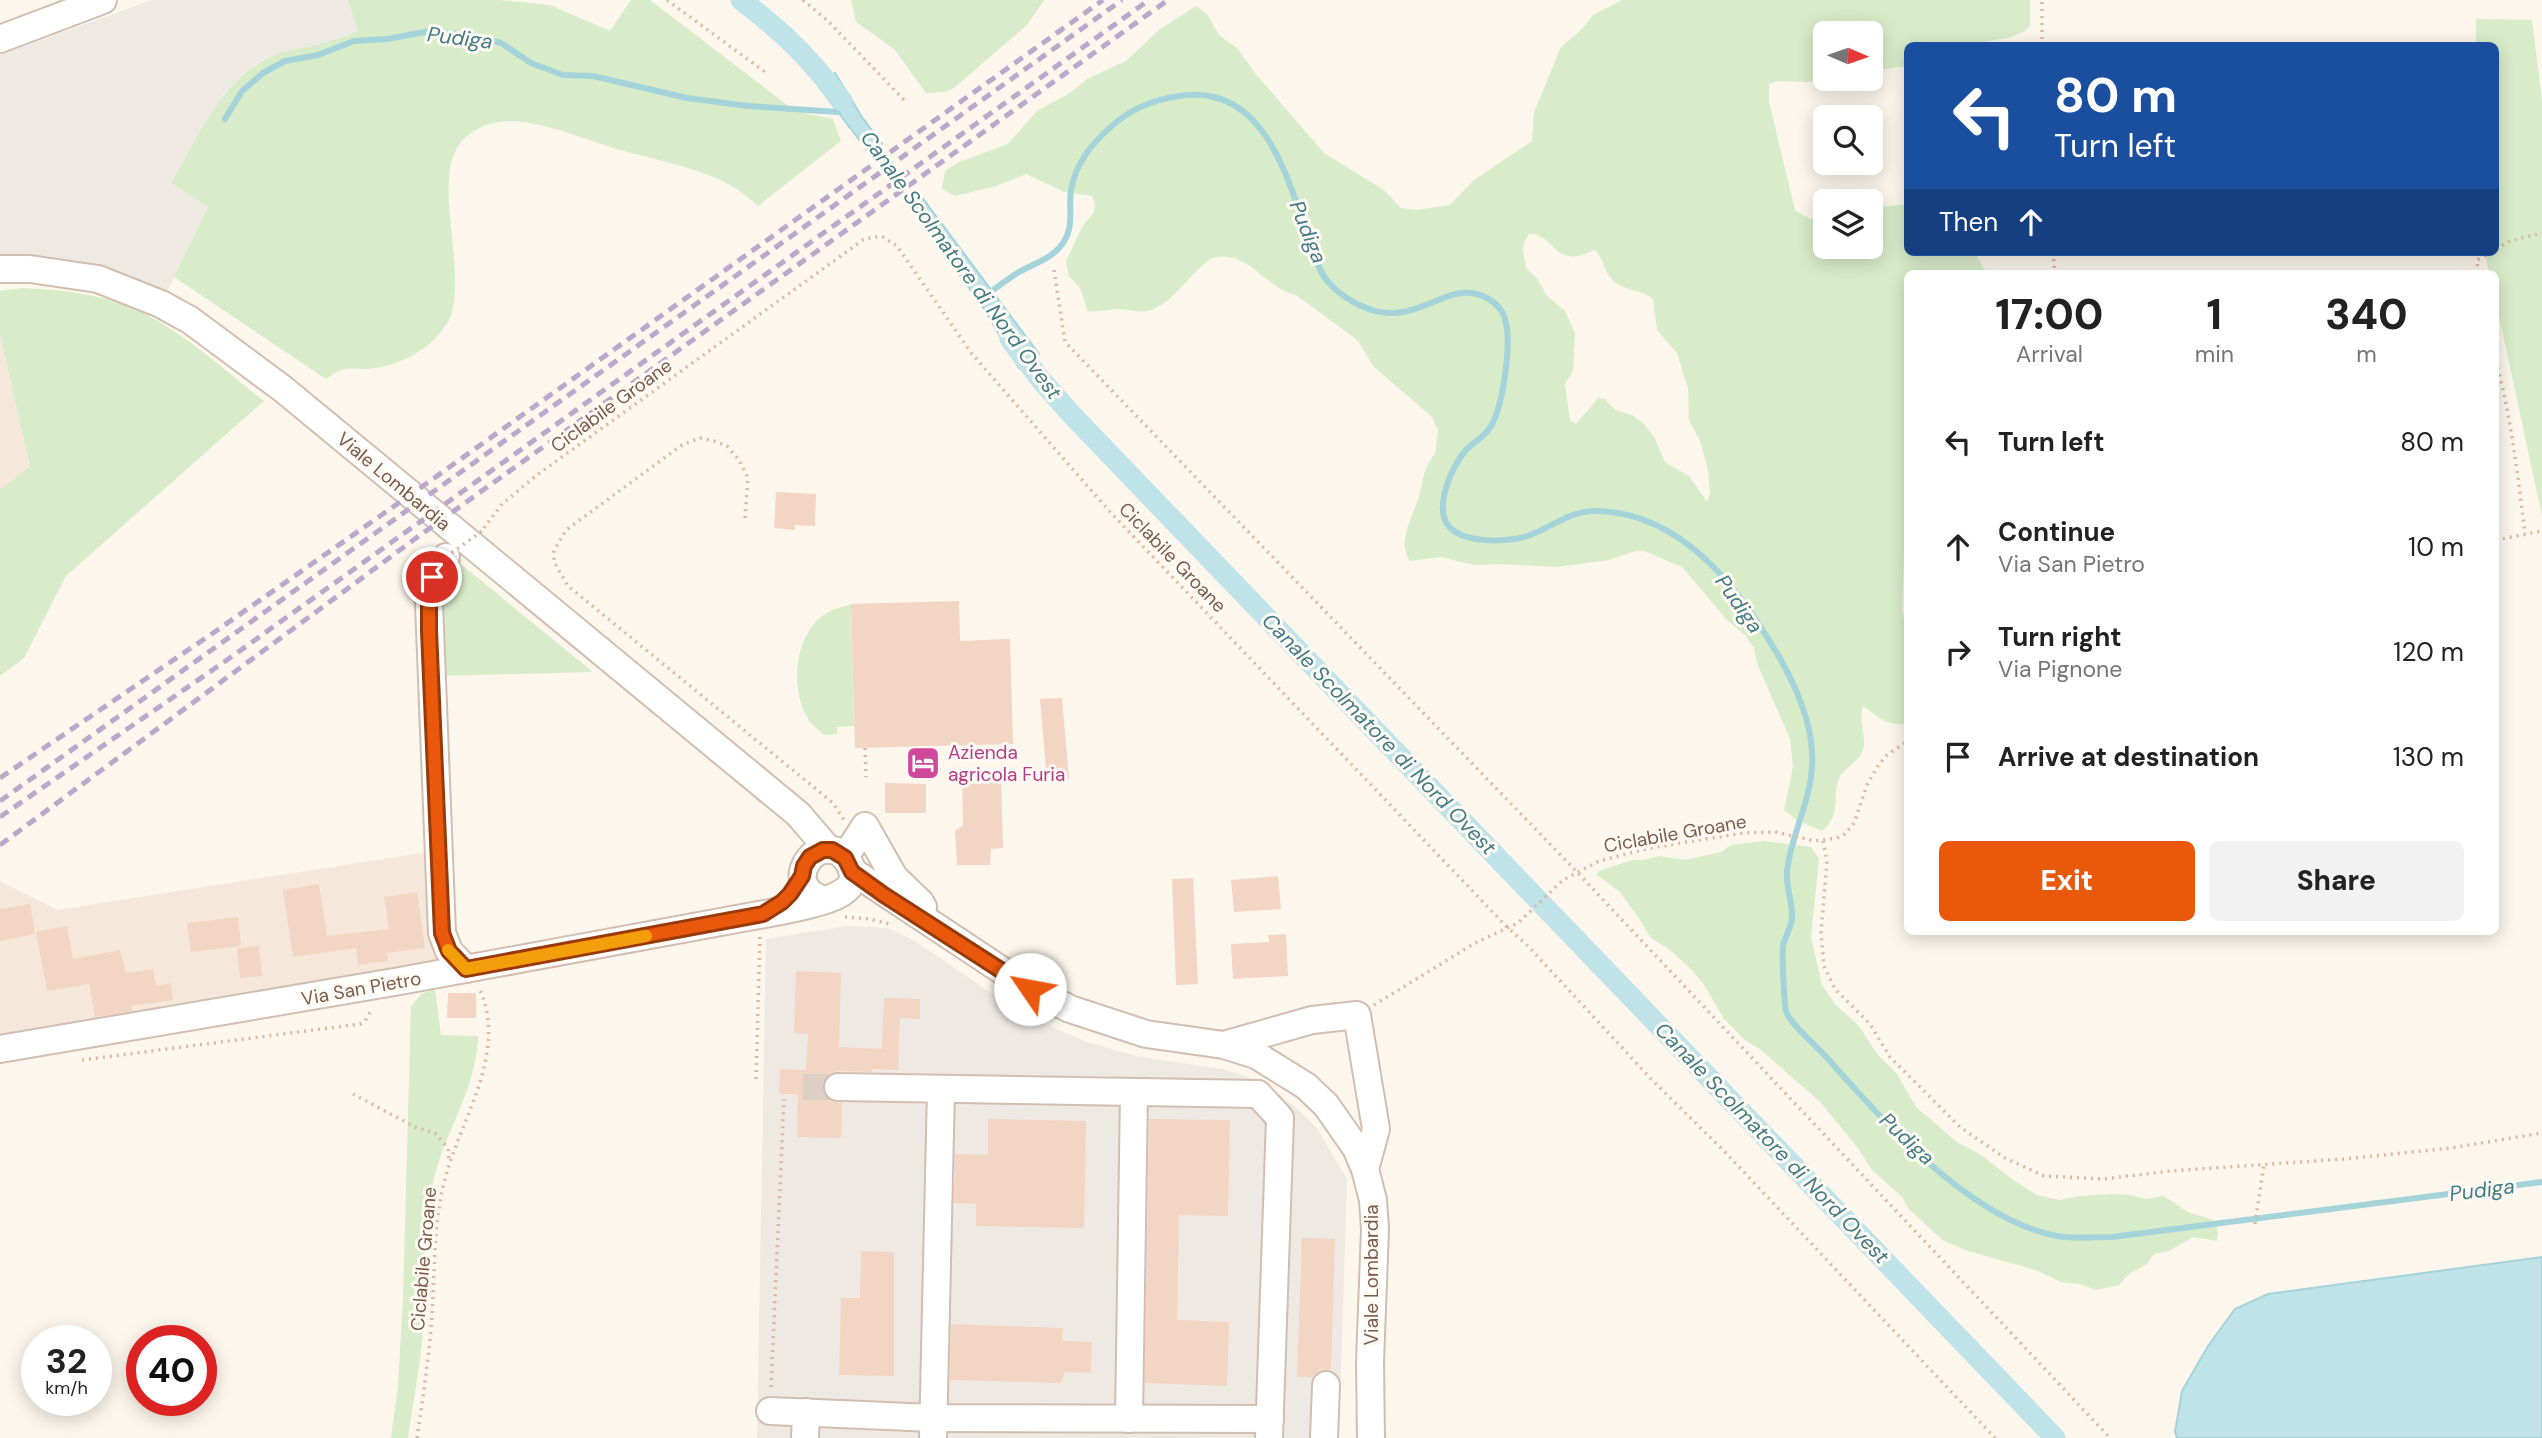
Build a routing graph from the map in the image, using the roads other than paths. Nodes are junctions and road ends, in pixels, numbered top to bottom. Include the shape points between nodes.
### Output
1 (103, 0) edge
2 (0, 39) edge
3 (0, 269) edge
4 (446, 557) road end
5 (781, 800) junction
6 (842, 860) junction
7 (803, 871) junction
8 (831, 899) junction
9 (761, 923) junction
10 (928, 924) junction
11 (466, 969) junction
12 (1224, 1045) junction
13 (0, 1049) edge
14 (838, 1087) tunnel mouth
15 (941, 1089) junction
16 (1134, 1092) junction
17 (1365, 1169) junction
18 (1370, 1362) junction
19 (1326, 1385) dead end
20 (769, 1410) road end
21 (1129, 1419) junction
22 (806, 1425) edge
23 (933, 1428) edge
24 (1269, 1429) edge
25 (1324, 1438) edge
26 (1362, 1438) edge
27 (1371, 1438) edge

1 - 2 street
3 - 5 street, Viale Lombardia via 98,279 190,320 283,389
4 - 11 street via 432,577 429,604 442,933 449,951
5 - 6 street, Viale Lombardia
5 - 7 street
6 - 7 street via 817,852
6 - 8 street via 848,888
6 - 10 street, Viale Lombardia
6 - 10 street via 855,824 894,877 920,902
7 - 8 street via 809,891
7 - 9 street, Via San Pietro
8 - 9 street, Via San Pietro
8 - 10 street, Viale Lombardia via 860,901
9 - 11 street, Via San Pietro
10 - 12 street, Viale Lombardia via 1070,1009 1146,1034
11 - 13 street, Via San Pietro
12 - 17 street, Viale Lombardia via 1256,1055 1306,1086 1343,1127
12 - 17 street via 1312,1020 1357,1015 1376,1129
14 - 15 street
15 - 16 street
15 - 23 street
16 - 21 street
16 - 24 street via 1258,1094 1280,1118
17 - 18 street, Viale Lombardia via 1375,1229
18 - 26 street, Viale Lombardia
18 - 27 street, Viale Lombardia
19 - 25 street
20 - 22 street
21 - 23 street
21 - 24 street
22 - 23 street

